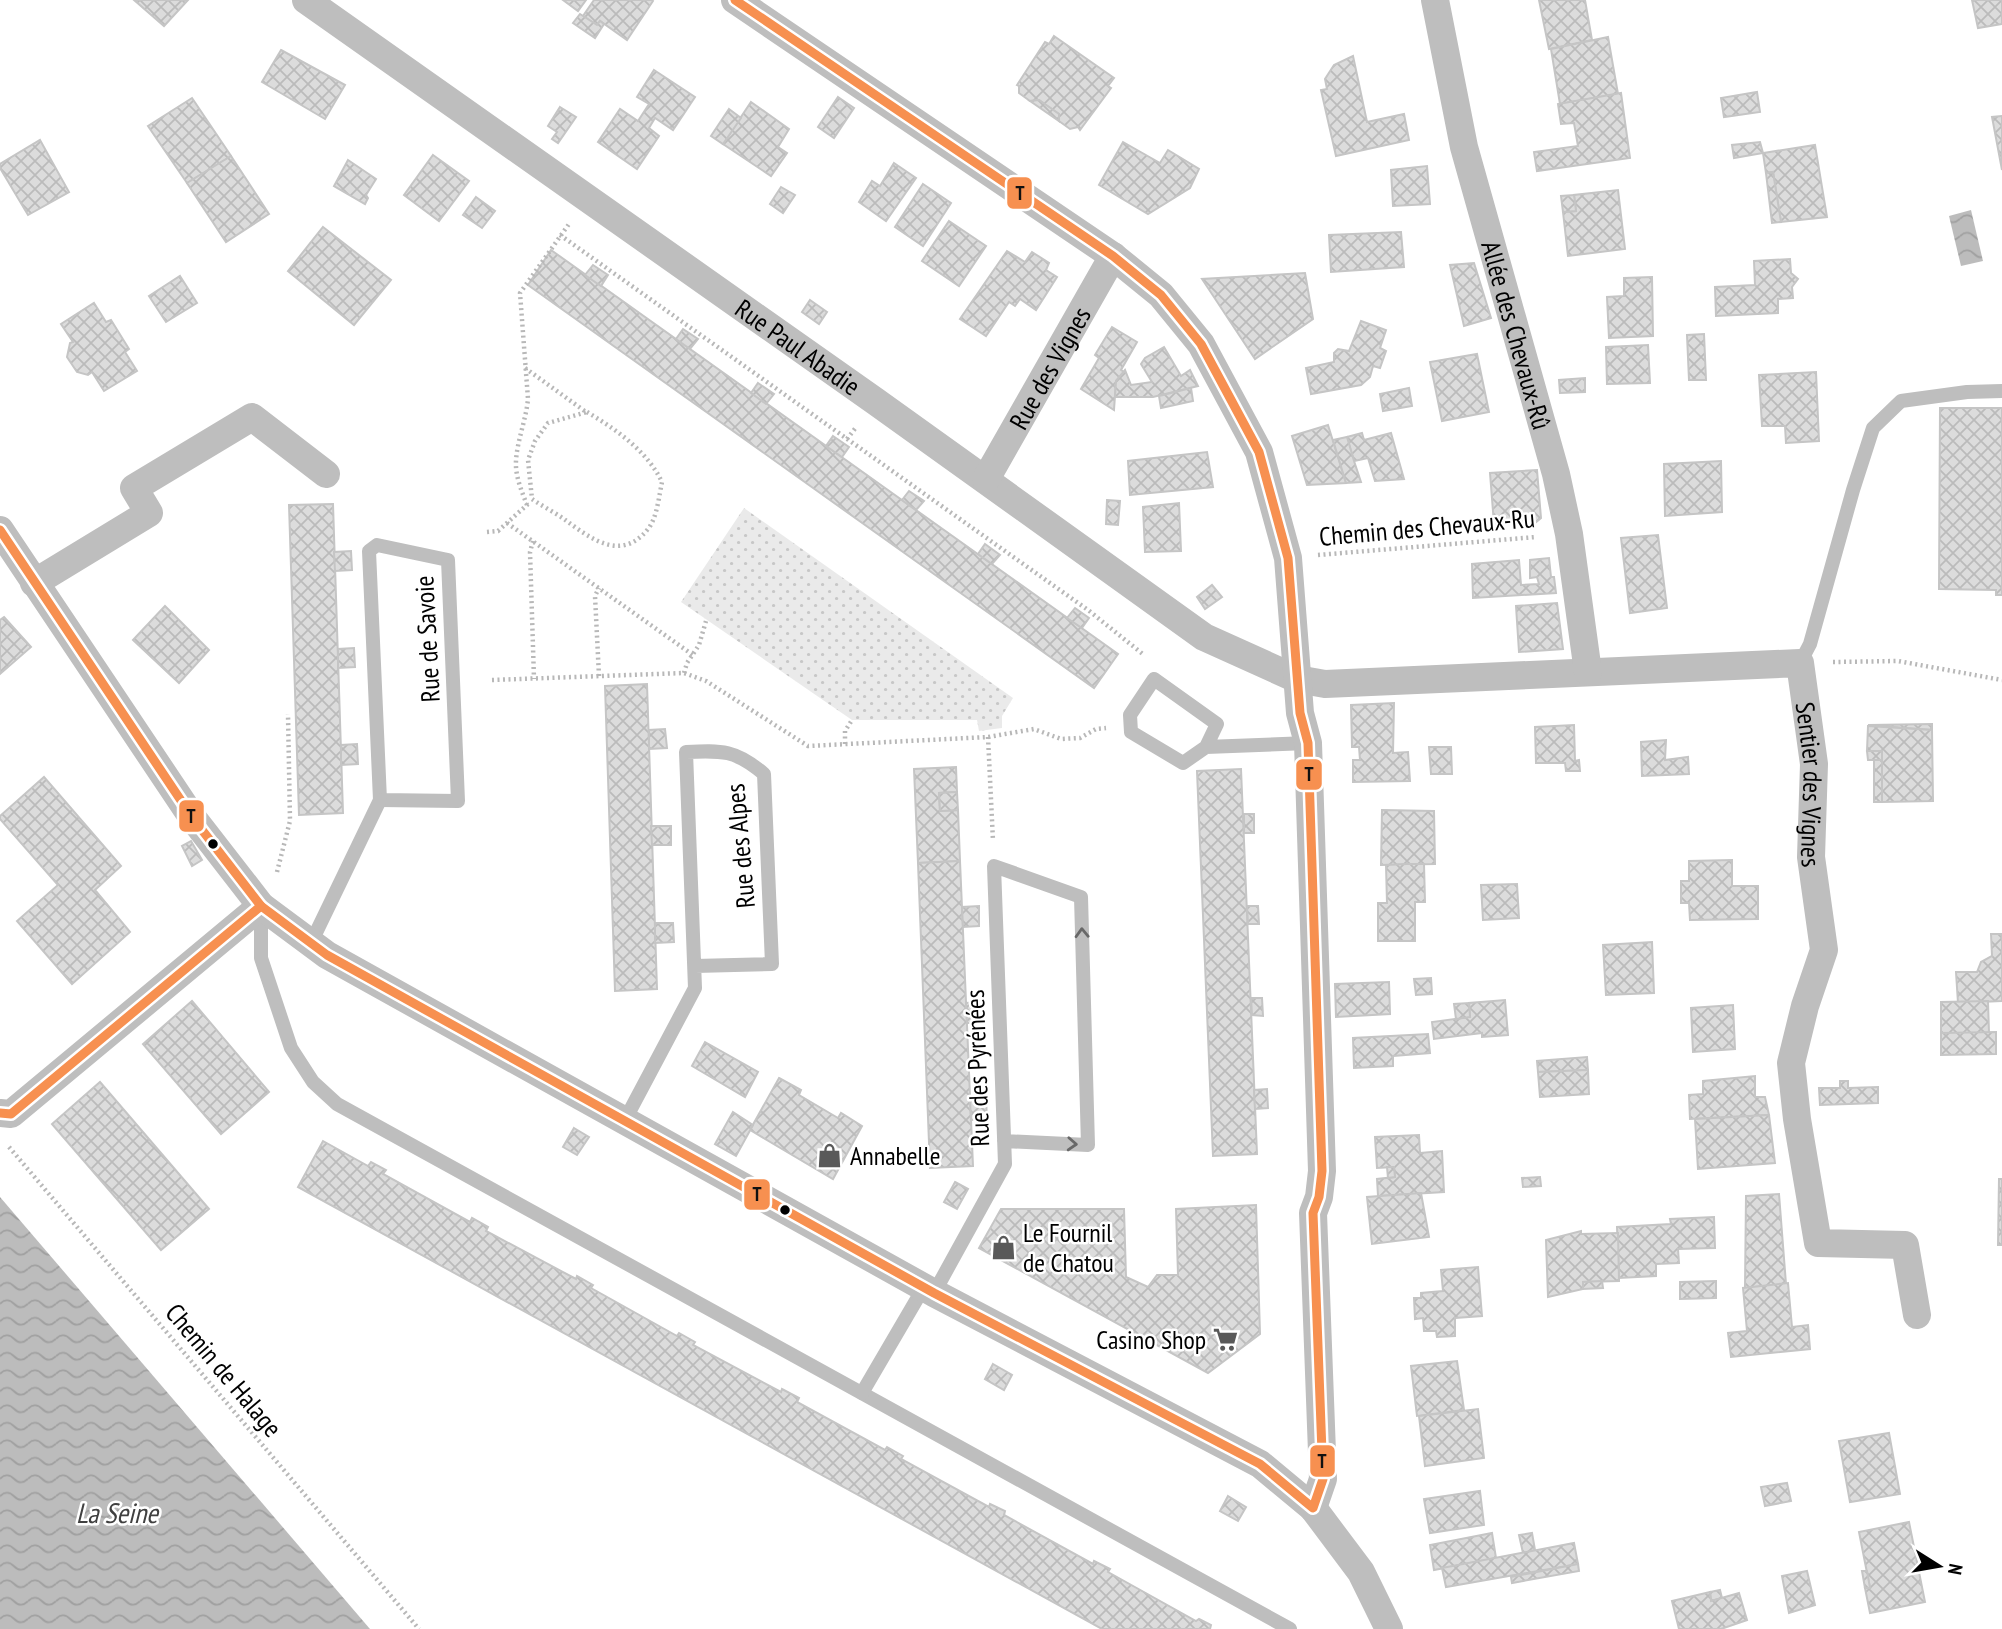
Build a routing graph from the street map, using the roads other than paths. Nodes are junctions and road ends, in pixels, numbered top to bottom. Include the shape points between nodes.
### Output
1 (306, 0) edge
2 (735, 0) edge
3 (1435, 0) edge
4 (1113, 256) junction
5 (2002, 391) edge
6 (326, 474) dead end
7 (986, 479) junction
8 (0, 530) edge
9 (34, 583) junction
10 (1800, 663) junction
11 (1588, 672) junction
12 (1297, 680) junction
13 (1308, 743) junction
14 (1206, 747) junction
15 (380, 800) junction
16 (261, 906) junction
17 (311, 943) junction
18 (695, 966) junction
19 (0, 1113) edge
20 (625, 1120) junction
21 (1004, 1141) junction
22 (929, 1290) junction
23 (1917, 1315) dead end
24 (862, 1393) junction
25 (1313, 1508) junction
26 (1290, 1629) edge
27 (1389, 1629) edge

1 - 7 street, Rue Paul Abadie
2 - 4 street
3 - 11 street, Allée des Chevaux-Rû via 1464,147 1556,474
4 - 7 street, Rue des Vignes
4 - 12 street via 1161,296 1201,344 1259,452 1288,558
5 - 10 lane via 1901,401 1873,428 1810,644
6 - 9 street via 252,417 134,488 149,513
7 - 12 street, Rue Paul Abadie via 1204,637
8 - 9 street
9 - 16 street via 191,817
10 - 11 street
10 - 23 street, Sentier des Vignes via 1814,764 1811,857 1824,950 1791,1063 1818,1243 1905,1245
11 - 12 street via 1325,684
12 - 13 street
13 - 14 lane
13 - 25 street via 1322,1171 1313,1213 1323,1479
14 - 14 lane via 1183,763 1131,732 1130,715 1154,679 1217,724
15 - 15 lane, Rue de Savoie via 458,801 448,560 377,545 369,551
15 - 17 lane, Rue de Savoie
16 - 17 street
16 - 19 street via 11,1114
16 - 24 lane via 261,958 291,1048 313,1082 337,1104
17 - 20 street
18 - 18 lane, Rue des Alpes via 686,752 719,750 748,760 764,774 772,964
18 - 20 lane, Rue des Alpes via 695,988
20 - 22 street
21 -> 21 lane, Rue des Pyrénées via 1088,1145 1081,897 994,866
21 - 22 lane, Rue des Pyrénées via 1005,1164
22 - 24 lane, Rue des Pyrénées
22 - 25 street via 1260,1464
24 - 26 lane
25 - 27 street via 1361,1572

